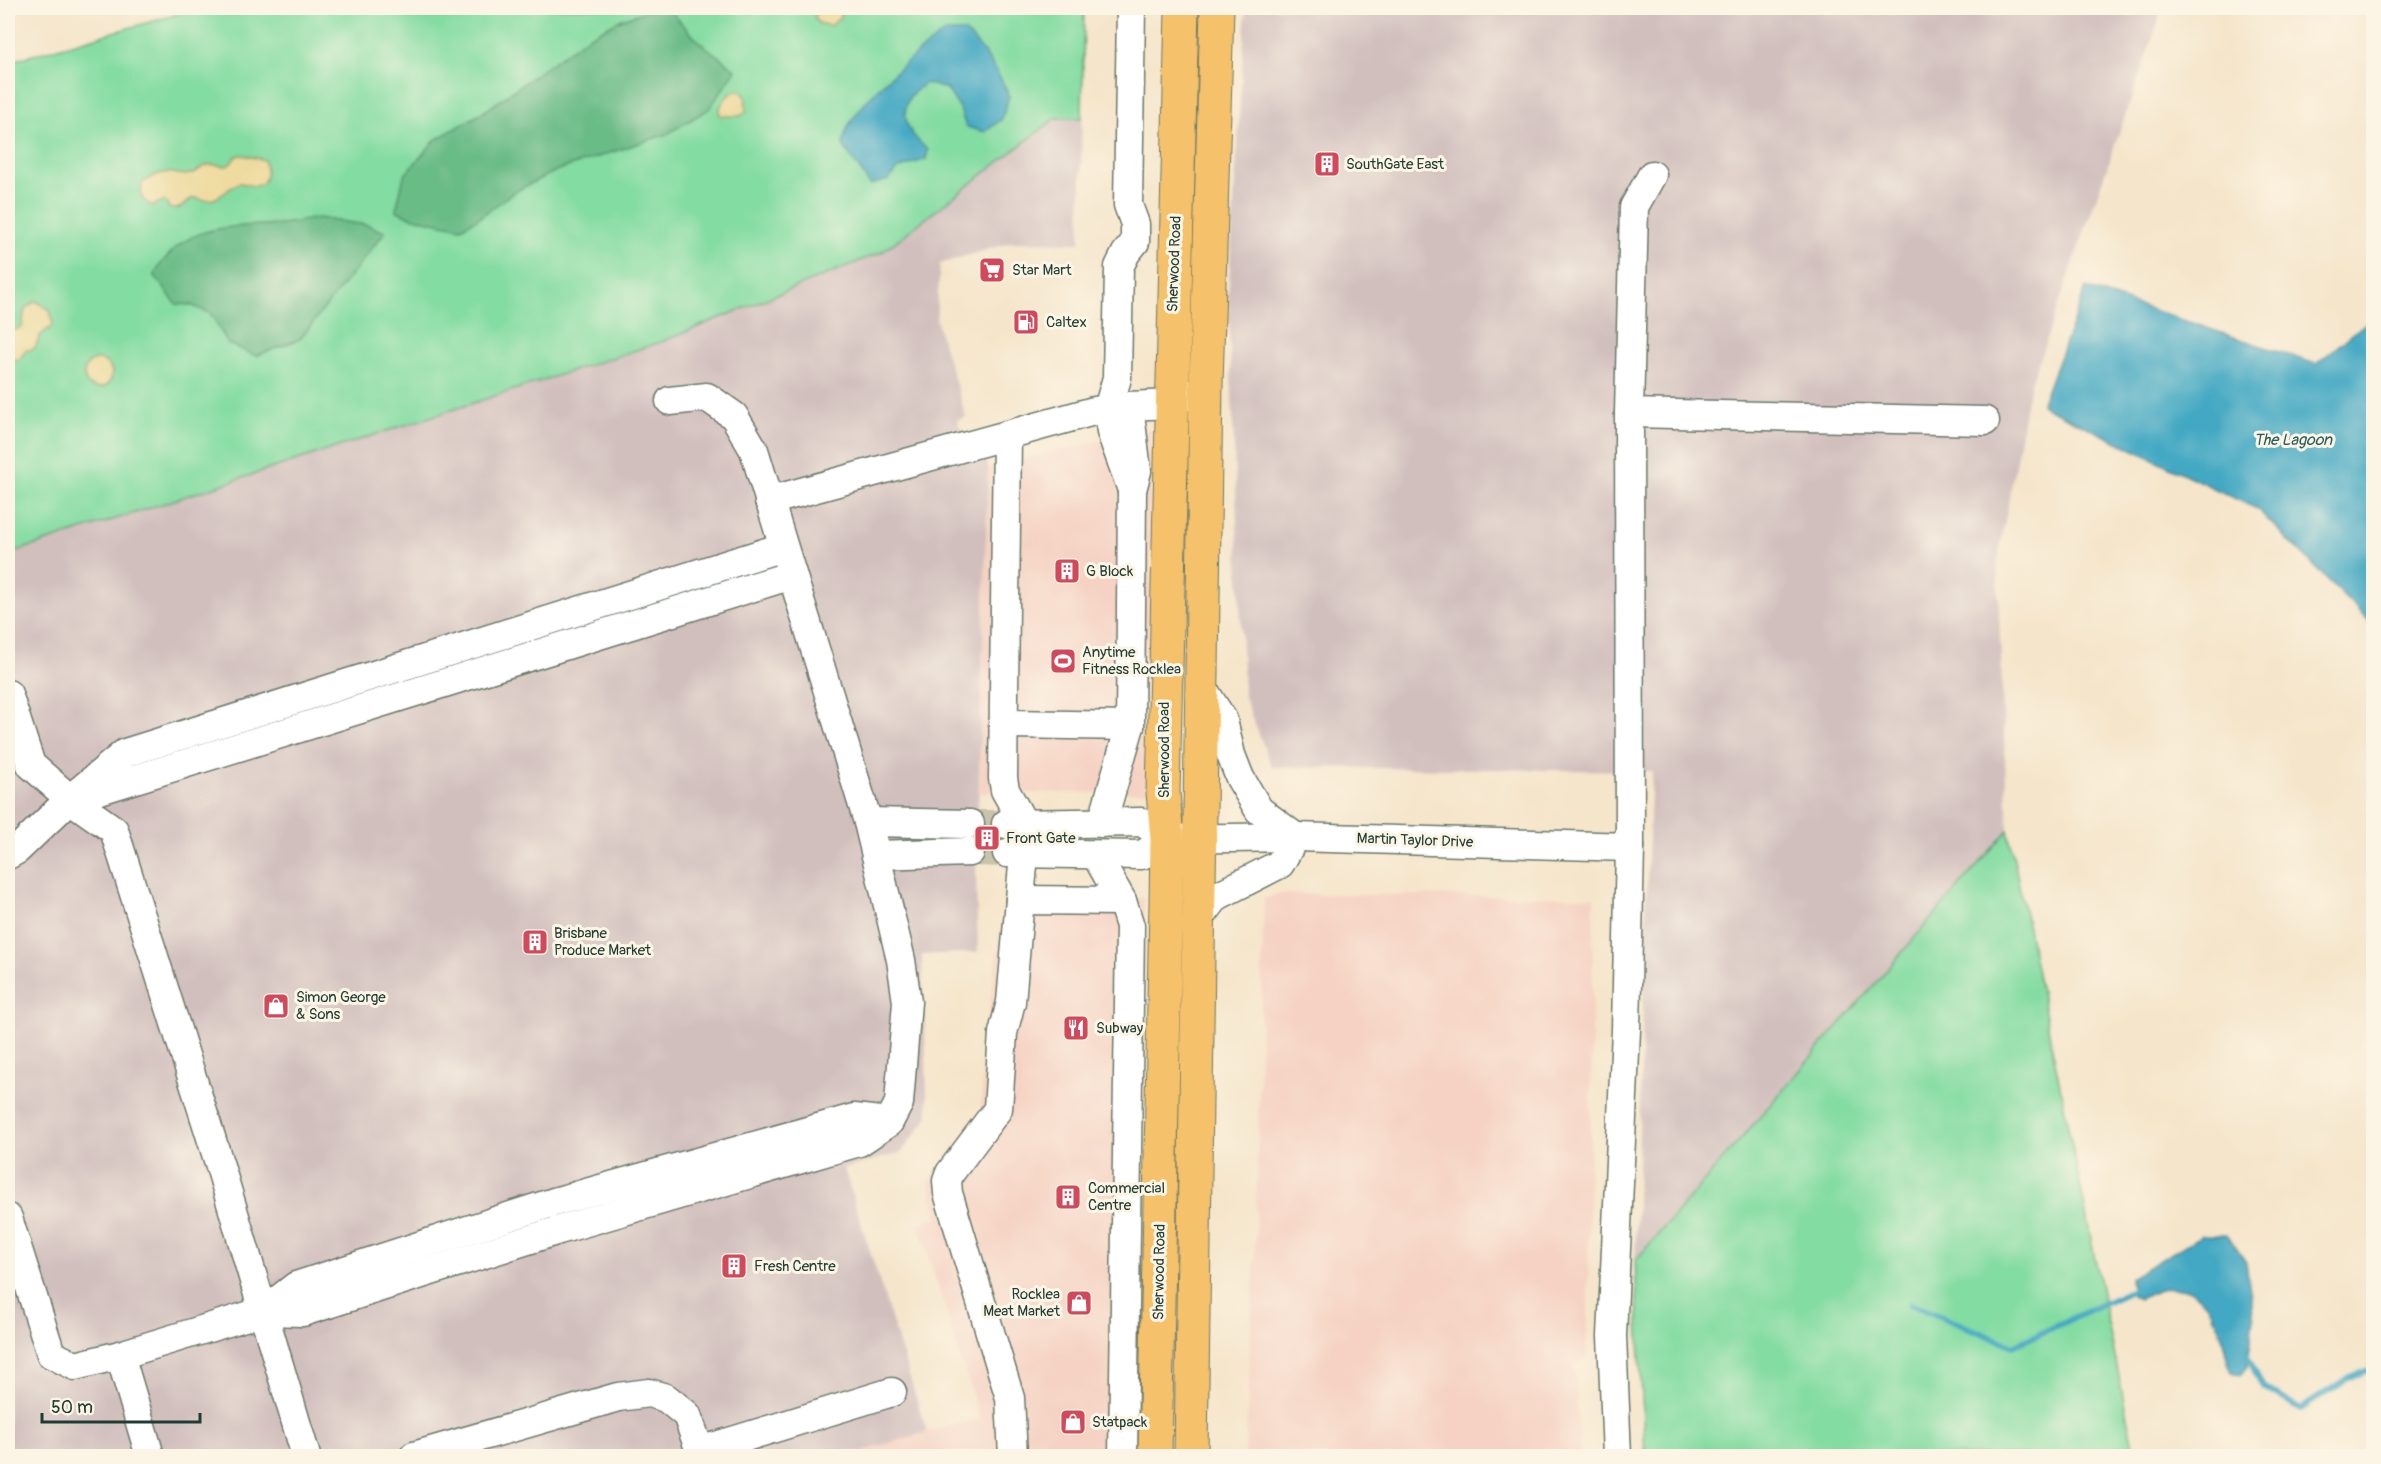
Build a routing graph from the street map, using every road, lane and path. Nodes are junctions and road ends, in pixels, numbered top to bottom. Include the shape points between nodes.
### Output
1 (1131, 8) edge
2 (1182, 8) edge
3 (1217, 8) edge
4 (1652, 175) dead end
5 (1176, 218) junction
6 (1135, 242) junction
7 (1206, 385) junction
8 (670, 401) dead end
9 (1170, 404) junction
10 (1119, 407) junction
11 (1629, 413) junction
12 (1985, 421) dead end
13 (994, 438) junction
14 (769, 501) junction
15 (783, 548) junction
16 (792, 575) junction
17 (1202, 687) junction
18 (8, 694) edge
19 (1003, 724) junction
20 (1130, 726) junction
21 (70, 799) junction
22 (868, 822) junction
23 (1102, 823) junction
24 (970, 824) tunnel mouth
25 (1014, 824) junction
26 (1295, 837) junction
27 (1167, 839) junction
28 (1199, 840) junction
29 (1630, 847) junction
30 (970, 852) tunnel mouth
31 (1014, 854) junction
32 (8, 855) edge
33 (876, 855) junction
34 (1096, 855) junction
35 (1020, 900) junction
36 (1122, 901) junction
37 (1198, 920) junction
38 (1164, 1012) junction
39 (1129, 1017) junction
40 (8, 1218) edge
41 (264, 1311) junction
42 (120, 1355) junction
43 (892, 1392) dead end
44 (700, 1454) edge
45 (143, 1455) edge
46 (306, 1456) edge
47 (414, 1456) edge
48 (1013, 1456) edge
49 (1123, 1456) edge
50 (1155, 1456) edge
51 (1191, 1456) edge
52 (1617, 1456) edge

1 - 6 street via 1128,205 1135,225
2 - 5 main road, Sherwood Road
3 - 7 main road
4 - 11 street via 1634,207
5 - 6 street via 1163,230
5 - 9 main road, Sherwood Road
6 - 10 street via 1119,267
7 - 9 street
7 - 17 main road
8 - 14 street via 707,397 734,416 754,450
9 - 10 street
9 - 27 main road, Sherwood Road via 1163,792
10 - 13 street
10 - 20 street via 1137,471 1132,490
11 - 12 street
11 - 29 street
13 - 14 street
13 - 19 street
14 - 15 street
15 - 16 street
15 - 21 street via 125,753
16 - 21 street
16 - 22 street
17 - 26 street via 1223,720 1240,778 1259,810
17 - 28 main road
18 - 21 street via 31,765
19 - 20 street
19 - 25 street via 1003,778
20 - 23 street
21 - 32 street
21 - 41 street via 114,830
22 - 24 street
22 - 33 street
23 - 25 street
23 - 27 street via 1142,822
25 - 31 street
26 - 28 street, Martin Taylor Drive
26 - 29 street, Martin Taylor Drive
26 - 37 street via 1280,864 1216,896
27 - 28 street, Martin Taylor Drive
27 - 34 street via 1142,855
27 - 38 main road, Sherwood Road
28 - 37 main road
29 - 52 street via 1612,1336
30 - 33 street
31 - 34 street
31 - 35 street
33 - 41 street via 907,1002 899,1103 889,1122 859,1142 559,1230 303,1312
34 - 36 street
35 - 36 street
35 - 48 street via 998,1109 947,1181 1010,1398
36 - 39 street via 1130,926
37 - 51 main road
38 - 39 street
38 - 50 main road, Sherwood Road
39 - 49 street
40 - 42 street via 51,1354 75,1366
41 - 42 street
41 - 46 street
42 - 45 street
43 - 44 street
44 - 47 street via 687,1415 666,1398 648,1393 618,1396

